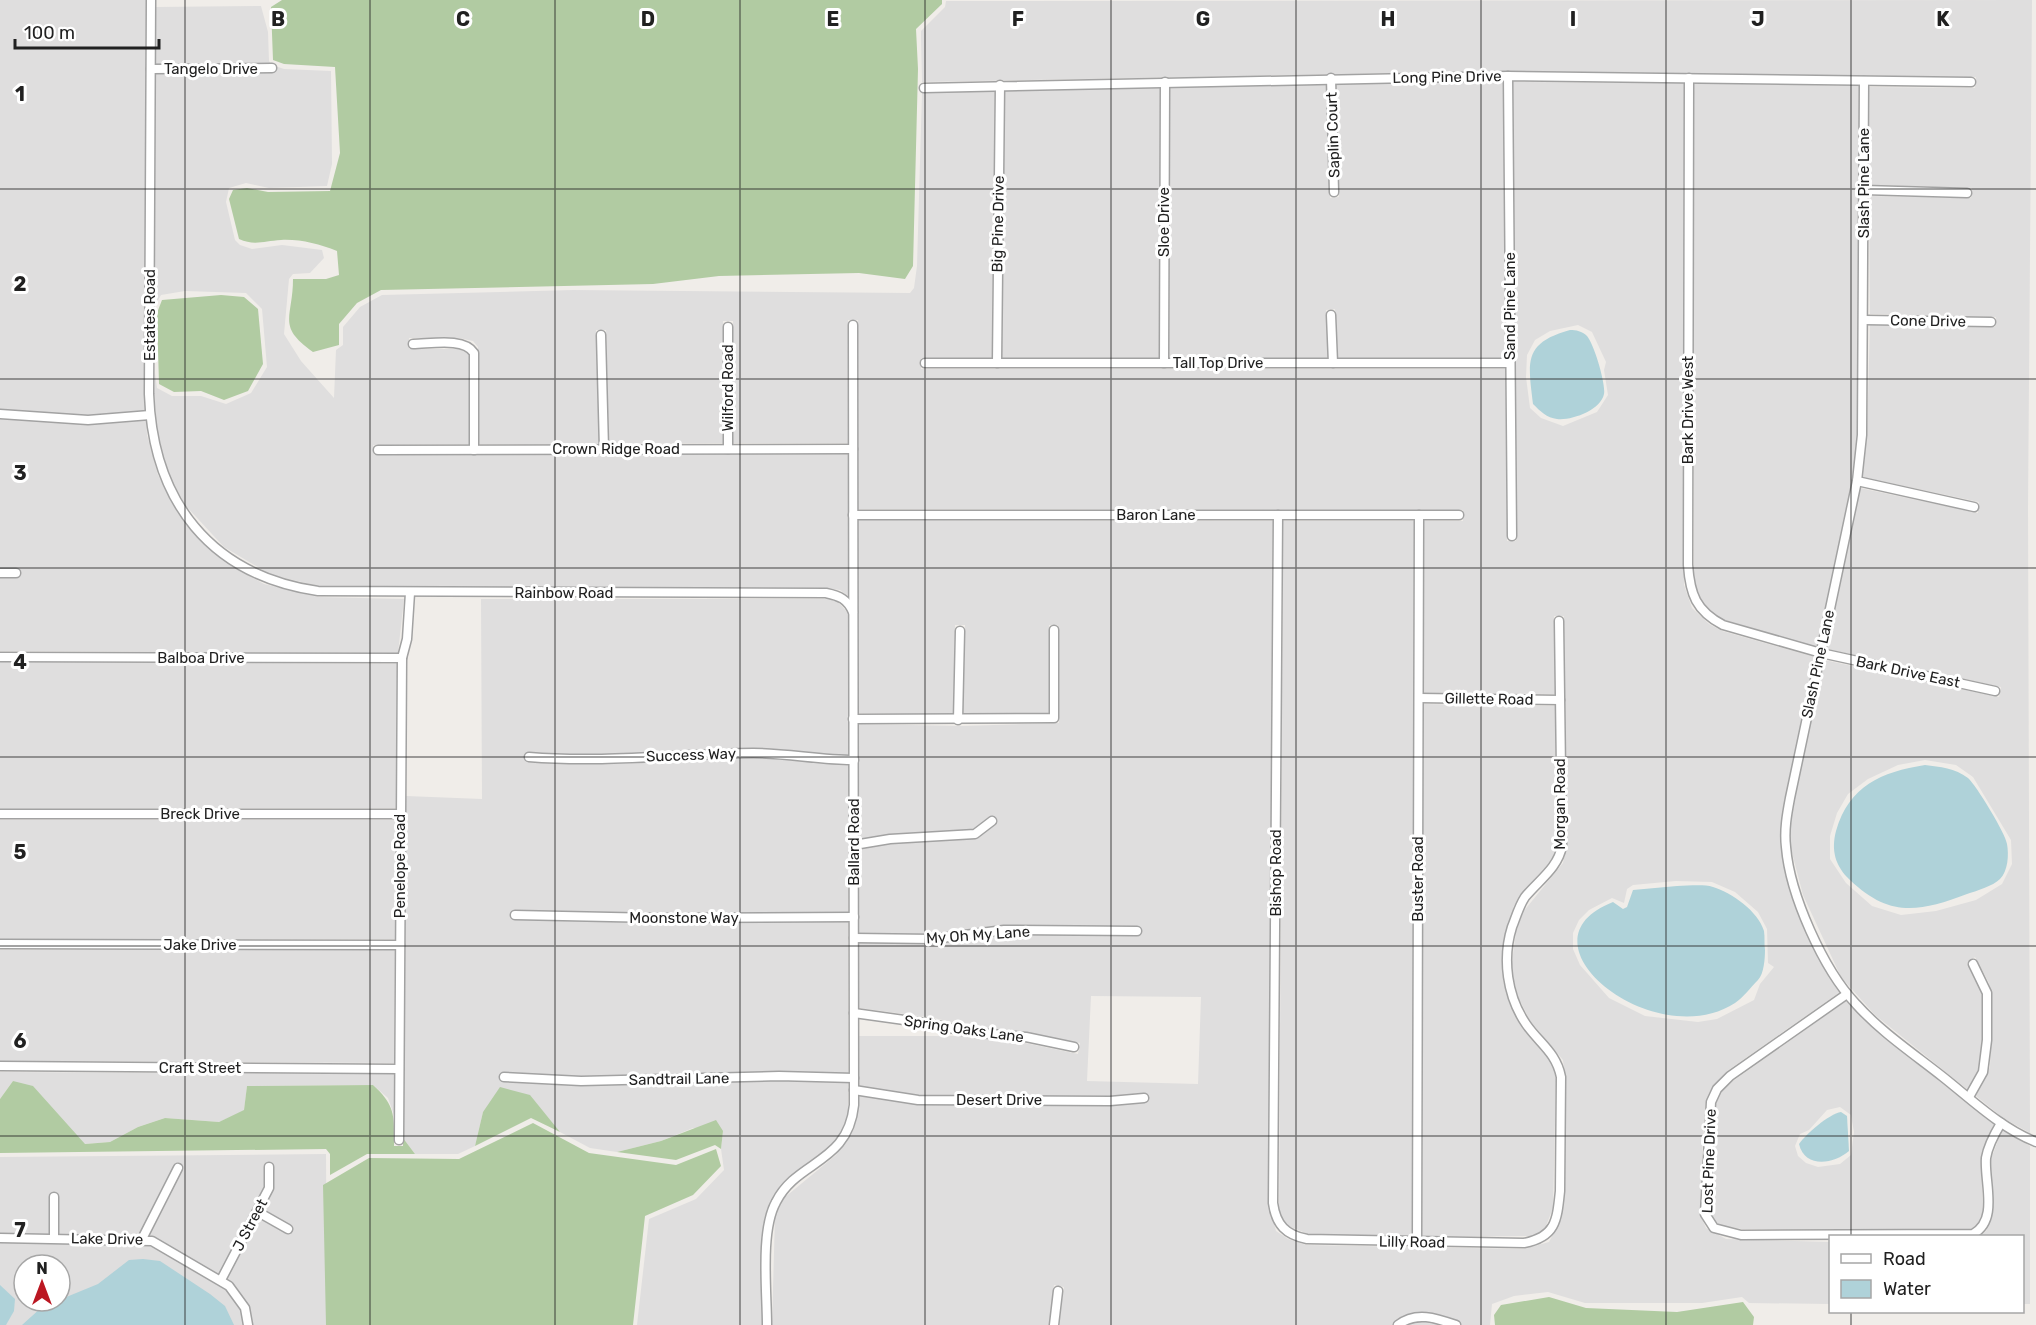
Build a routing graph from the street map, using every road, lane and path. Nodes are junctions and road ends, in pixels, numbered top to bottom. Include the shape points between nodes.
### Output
1 (150, 0) edge
2 (272, 68) dead end
3 (151, 69) junction
4 (1508, 76) junction
5 (1331, 78) junction
6 (1689, 78) junction
7 (1864, 81) junction
8 (1165, 82) junction
9 (1971, 82) dead end
10 (1000, 86) junction
11 (924, 88) dead end
12 (1864, 190) junction
13 (1334, 192) dead end
14 (1967, 193) dead end
15 (1331, 315) dead end
16 (1865, 320) junction
17 (1991, 322) dead end
18 (853, 325) dead end
19 (728, 327) dead end
20 (601, 335) dead end
21 (413, 344) dead end
22 (925, 363) dead end
23 (997, 363) junction
24 (1164, 363) junction
25 (1333, 363) junction
26 (1510, 363) junction
27 (0, 414) edge
28 (150, 416) junction
29 (604, 449) junction
30 (728, 449) junction
31 (853, 449) junction
32 (378, 450) dead end
33 (474, 450) junction
34 (1857, 481) junction
35 (1974, 507) dead end
36 (853, 515) junction
37 (1278, 515) junction
38 (1419, 515) junction
39 (1459, 515) dead end
40 (1512, 536) dead end
41 (0, 573) edge
42 (16, 573) dead end
43 (269, 580) joint
44 (410, 593) junction
45 (853, 612) junction
46 (1559, 621) dead end
47 (1054, 630) dead end
48 (960, 631) dead end
49 (1821, 653) junction
50 (0, 657) edge
51 (402, 658) junction
52 (1995, 691) dead end
53 (1419, 698) junction
54 (1560, 700) junction
55 (854, 719) junction
56 (958, 720) junction
57 (529, 757) dead end
58 (854, 760) junction
59 (0, 814) edge
60 (401, 814) junction
61 (993, 821) dead end
62 (854, 845) junction
63 (515, 915) dead end
64 (854, 917) junction
65 (1137, 931) dead end
66 (854, 938) junction
67 (0, 944) edge
68 (400, 945) junction
69 (1973, 964) dead end
70 (1847, 994) junction
71 (854, 1013) junction
72 (1074, 1047) dead end
73 (0, 1066) edge
74 (399, 1069) junction
75 (504, 1077) dead end
76 (854, 1078) junction
77 (854, 1090) junction
78 (1969, 1097) junction
79 (1144, 1098) dead end
80 (2001, 1123) junction
81 (399, 1140) dead end
82 (2036, 1142) edge
83 (269, 1167) dead end
84 (178, 1168) dead end
85 (54, 1197) dead end
86 (258, 1212) junction
87 (288, 1229) dead end
88 (1282, 1229) joint
89 (0, 1238) edge
90 (54, 1238) junction
91 (1544, 1238) joint
92 (142, 1239) junction
93 (1417, 1242) junction
94 (221, 1280) junction
95 (1058, 1291) dead end
96 (248, 1325) edge
97 (767, 1325) edge
98 (1054, 1325) edge
99 (1398, 1325) edge
100 (1456, 1325) edge

1 - 3 street, Estates Road
2 - 3 street, Tangelo Drive
3 - 28 street, Estates Road
4 - 5 street, Long Pine Drive
4 - 6 street, Long Pine Drive
4 - 26 street, Sand Pine Lane
5 - 8 street, Long Pine Drive
5 - 13 street, Saplin Court
6 - 7 street, Long Pine Drive
6 - 49 street, Bark Drive West via 1689,583 1696,606 1711,619
7 - 9 street, Long Pine Drive
7 - 12 street, Slash Pine Lane
8 - 10 street, Long Pine Drive
8 - 24 street, Sloe Drive
10 - 11 street, Long Pine Drive
10 - 23 street, Big Pine Drive
12 - 14 street
12 - 16 street, Slash Pine Lane
15 - 25 street
16 - 17 street, Cone Drive
16 - 34 street, Slash Pine Lane via 1863,424
18 - 31 street, Ballard Road
19 - 30 street, Wilford Road
20 - 29 street
21 - 33 street via 459,344 472,349 476,361
22 - 23 street, Tall Top Drive
23 - 24 street, Tall Top Drive
24 - 25 street, Tall Top Drive
25 - 26 street, Tall Top Drive
26 - 40 street, Sand Pine Lane
27 - 28 street via 88,420
28 - 43 street, Estates Road via 159,465 182,510 221,552
29 - 30 street, Crown Ridge Road
29 - 33 street, Crown Ridge Road
30 - 31 street, Crown Ridge Road
31 - 36 street, Ballard Road
32 - 33 street, Crown Ridge Road
34 - 35 street
34 - 49 street, Slash Pine Lane
36 - 37 street, Baron Lane
36 - 45 street, Ballard Road
37 - 38 street, Baron Lane
37 - 88 street, Bishop Road via 1274,1203
38 - 39 street, Baron Lane
38 - 53 street, Buster Road
41 - 42 street
43 - 44 street, Rainbow Road via 318,591
44 - 45 street, Rainbow Road via 826,593 839,596
44 - 51 street, Penelope Road
45 - 55 street, Ballard Road
46 - 54 street, Morgan Road
47 - 56 street via 1054,718
48 - 56 street
49 - 52 street, Bark Drive East
49 - 70 street, Slash Pine Lane via 1790,798 1786,850 1811,928
50 - 51 street, Balboa Drive
51 - 60 street, Penelope Road
53 - 54 street, Gillette Road
53 - 93 street, Buster Road
54 - 91 street, Morgan Road via 1562,846 1559,859 1518,909 1506,970 1522,1016 1558,1061 1561,1077 1558,1209
55 - 56 street
55 - 58 street, Ballard Road
57 - 58 street, Success Way via 596,759 761,753
58 - 62 street, Ballard Road
59 - 60 street, Breck Drive
60 - 68 street, Penelope Road
61 - 62 street via 975,834
62 - 64 street, Ballard Road
63 - 64 street, Moonstone Way
64 - 66 street, Ballard Road
65 - 66 street, My Oh My Lane via 1004,930 933,939
66 - 71 street, Ballard Road
67 - 68 street, Jake Drive
68 - 74 street, Penelope Road
69 - 78 street via 1987,993 1987,1040 1983,1072
70 - 78 street, Slash Pine Lane via 1872,1020
70 - 80 street, Lost Pine Drive via 1717,1089 1708,1123 1705,1214 1714,1228 1741,1234 1973,1234 1983,1227 1988,1213 1986,1159
71 - 72 street, Spring Oaks Lane
71 - 76 street, Ballard Road
73 - 74 street, Craft Street
74 - 81 street, Penelope Road
75 - 76 street, Sandtrail Lane via 581,1081
76 - 77 street, Ballard Road
77 - 79 street, Desert Drive via 918,1100
77 - 97 street, Ballard Road via 852,1119 845,1136 781,1194 770,1215
78 - 80 street, Slash Pine Lane
80 - 82 street, Slash Pine Lane
83 - 86 street, J Street via 269,1188
84 - 92 street
85 - 90 street
86 - 87 street
86 - 94 street, J Street
88 - 93 street, Lilly Road via 1307,1239
89 - 90 street, Lake Drive
90 - 92 street, Lake Drive
91 - 93 street, Lilly Road via 1524,1243
92 - 94 street, Lake Drive
94 - 96 street, Lake Drive via 238,1296
95 - 98 street
99 - 100 street via 1423,1317

